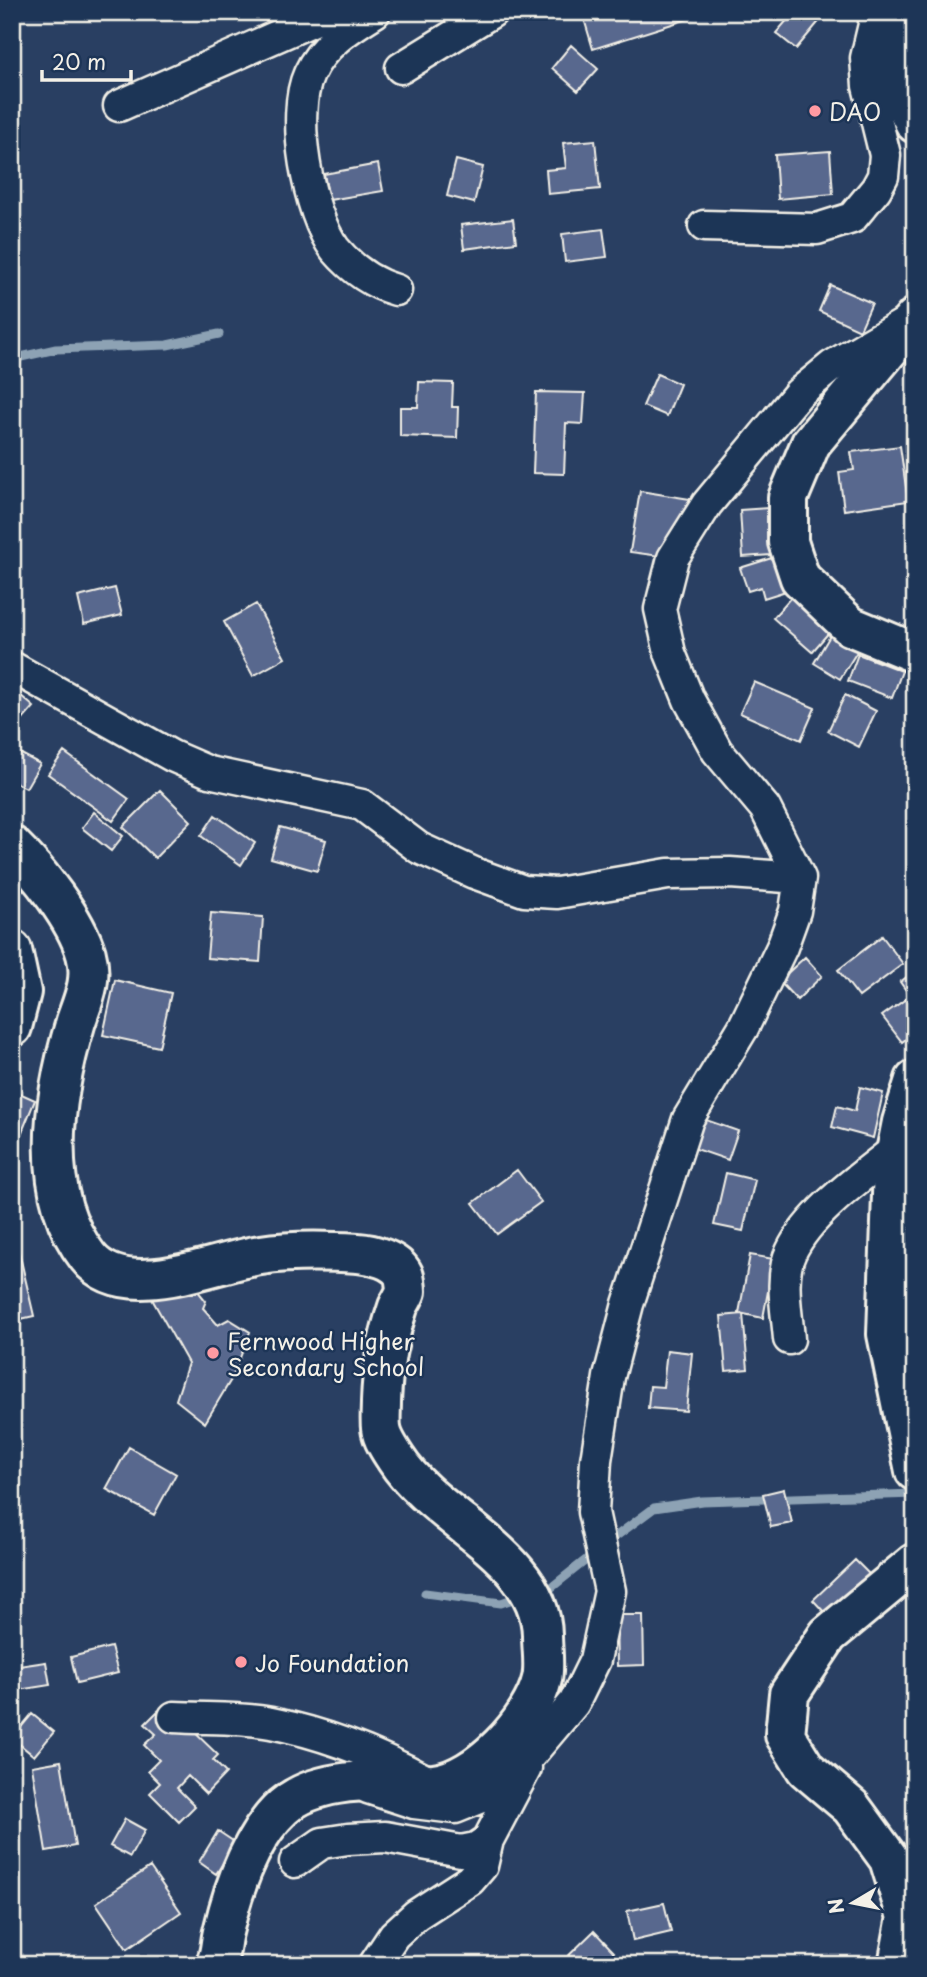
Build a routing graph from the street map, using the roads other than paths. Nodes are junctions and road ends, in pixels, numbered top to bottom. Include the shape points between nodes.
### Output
1 (331, 12) edge
2 (375, 12) edge
3 (492, 12) edge
4 (877, 12) edge
5 (897, 12) edge
6 (401, 68) dead end
7 (119, 106) dead end
8 (915, 123) edge
9 (704, 226) dead end
10 (396, 290) dead end
11 (915, 318) edge
12 (915, 653) edge
13 (12, 667) edge
14 (12, 846) edge
15 (800, 878) junction
16 (12, 950) edge
17 (12, 1027) edge
18 (915, 1080) edge
19 (896, 1149) junction
20 (789, 1339) dead end
21 (915, 1471) edge
22 (915, 1563) edge
23 (174, 1717) dead end
24 (533, 1751) junction
25 (355, 1782) junction
26 (433, 1784) junction
27 (488, 1840) junction
28 (295, 1862) dead end
29 (215, 1965) edge
30 (374, 1965) edge
31 (898, 1965) edge

1 - 7 street
2 - 10 street via 343,32 310,71 304,86 301,131 306,177 333,246 361,274
3 - 6 street
4 - 9 street via 866,58 885,155 876,190 852,218 817,229
5 - 8 street via 890,43 897,91
11 - 12 street via 811,443 788,498 788,542 800,578 850,626
11 - 15 street via 832,366 799,393 686,536 673,558 660,609 670,653 689,700 717,751 765,808
13 - 15 street via 172,756 209,772 362,805 419,848 524,891 557,893 668,874
14 - 26 street via 31,865 85,950 88,991 67,1063 55,1149 57,1185 72,1232 90,1260 112,1278 147,1279 267,1254 333,1251 372,1254 404,1275 406,1289 382,1384 381,1432 410,1479 529,1586 542,1622 543,1678 527,1714 496,1752 456,1778
15 - 24 street via 782,947 743,1028 688,1119 628,1304 596,1460 593,1512 610,1591 603,1627 595,1660 574,1703
16 - 17 street via 21,992
18 - 19 street
19 - 20 street via 844,1189 791,1252 785,1284
19 - 21 street via 887,1334
22 - 31 street via 828,1635 789,1694 785,1735 806,1769 851,1807 889,1859 907,1917
23 - 26 street via 269,1722 335,1738
24 - 25 street via 488,1795 455,1808 414,1803
24 - 27 street
25 - 26 street
25 - 29 street via 307,1790 264,1826 246,1861
27 - 28 street via 461,1851 385,1837 348,1839 321,1843
27 - 30 street via 482,1866 470,1880 416,1915

